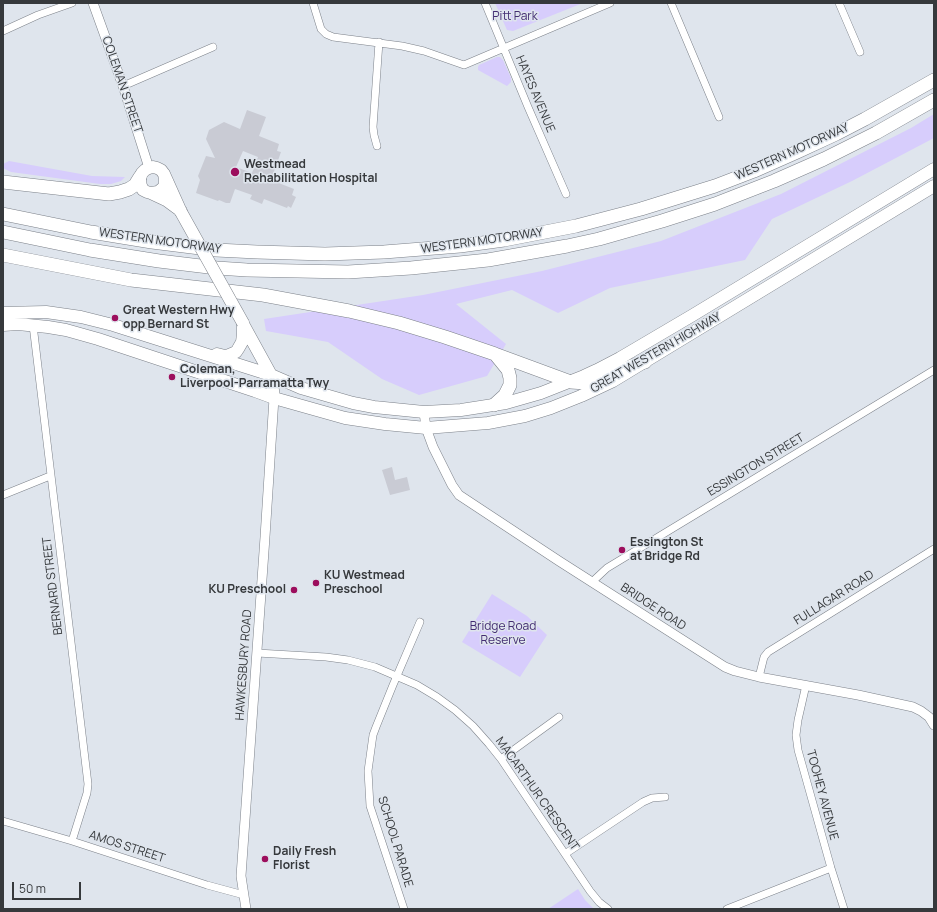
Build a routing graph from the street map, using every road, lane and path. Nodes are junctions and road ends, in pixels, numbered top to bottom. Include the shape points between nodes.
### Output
1 (72, 3) edge
2 (93, 3) edge
3 (313, 3) edge
4 (485, 3) edge
5 (610, 3) edge
6 (671, 3) edge
7 (839, 3) edge
8 (3, 32) edge
9 (379, 42) junction
10 (213, 47) dead end
11 (503, 48) junction
12 (860, 52) dead end
13 (934, 80) edge
14 (123, 86) junction
15 (934, 100) edge
16 (719, 117) dead end
17 (377, 146) dead end
18 (934, 169) edge
19 (144, 173) junction
20 (164, 174) junction
21 (3, 182) edge
22 (934, 186) edge
23 (151, 193) junction
24 (566, 194) dead end
25 (182, 212) junction
26 (3, 214) edge
27 (3, 232) edge
28 (3, 255) edge
29 (3, 313) edge
30 (243, 323) junction
31 (3, 324) edge
32 (33, 325) junction
33 (186, 348) junction
34 (495, 354) junction
35 (645, 362) junction
36 (934, 370) edge
37 (271, 375) junction
38 (571, 382) junction
39 (274, 398) junction
40 (494, 405) junction
41 (424, 412) junction
42 (426, 428) junction
43 (50, 476) junction
44 (3, 496) edge
45 (934, 549) edge
46 (592, 582) junction
47 (420, 622) dead end
48 (257, 653) junction
49 (396, 676) junction
50 (759, 677) junction
51 (806, 685) junction
52 (559, 717) dead end
53 (934, 725) edge
54 (501, 759) junction
55 (665, 797) dead end
56 (3, 821) edge
57 (72, 842) junction
58 (565, 854) junction
59 (831, 868) junction
60 (244, 895) junction
61 (246, 909) edge
62 (404, 909) edge
63 (608, 909) edge
64 (727, 909) edge
65 (844, 909) edge

1 - 8 street via 38,14
2 - 14 street, COLEMAN STREET
3 - 9 street via 321,29 326,34
4 - 11 street, HAYES AVENUE
5 - 11 street
6 - 16 street
7 - 12 street
9 - 11 street via 424,51 464,65
9 - 17 street via 372,127
10 - 14 street
11 - 24 street, HAYES AVENUE
13 - 26 highway, WESTERN MOTORWAY via 836,134 715,186 582,224 489,242 417,250 296,254 194,247 91,232
14 - 19 street, COLEMAN STREET
15 - 27 highway, WESTERN MOTORWAY via 843,150 715,204 567,246 488,260 356,272 247,270 159,261
18 - 38 highway, GREAT WESTERN HIGHWAY via 620,358
19 - 20 highway via 153,167
19 - 21 highway via 129,189 109,194
19 - 23 highway via 140,182 143,190
20 - 23 highway via 164,187 158,192
20 - 25 highway
22 - 35 highway, GREAT WESTERN HIGHWAY
23 - 25 highway
25 - 30 highway, bridge
28 - 34 highway via 130,280 262,295 349,311 444,336
29 - 33 highway, GREAT WESTERN HIGHWAY via 46,312 81,317
30 - 33 highway via 242,342 233,354 225,356 201,349
30 - 37 highway
31 - 32 highway, GREAT WESTERN HIGHWAY
32 - 39 highway, GREAT WESTERN HIGHWAY via 66,330 98,339
32 - 43 street, BERNARD STREET
33 - 37 highway, GREAT WESTERN HIGHWAY
34 - 38 highway
34 - 40 highway via 508,370 510,385 505,395
35 - 38 highway via 586,383
35 - 42 highway, GREAT WESTERN HIGHWAY via 601,387 525,416 488,423
36 - 46 street, ESSINGTON STREET via 607,568
37 - 39 highway
37 - 41 highway, GREAT WESTERN HIGHWAY via 301,388 353,403
38 - 40 highway, GREAT WESTERN HIGHWAY via 518,400
39 - 42 highway, GREAT WESTERN HIGHWAY via 345,418
39 - 48 street, HAWKESBURY ROAD
40 - 41 highway, GREAT WESTERN HIGHWAY
41 - 42 street, BRIDGE ROAD
42 - 46 street, BRIDGE ROAD via 459,495
43 - 44 street
43 - 57 street, BERNARD STREET via 88,784
45 - 50 street, FULLAGAR ROAD via 768,652 764,657
46 - 50 street, BRIDGE ROAD via 725,667
47 - 49 street, SCHOOL PARADE
48 - 49 street, MACARTHUR CRESCENT via 348,660
48 - 60 street, HAWKESBURY ROAD via 241,876
49 - 54 street, MACARTHUR CRESCENT via 417,685 455,710 473,726
49 - 62 street, SCHOOL PARADE via 376,727 368,780 371,810
50 - 51 street, BRIDGE ROAD
51 - 53 street, BRIDGE ROAD via 913,707 929,717
51 - 59 street, TOOHEY AVENUE via 796,734 798,750
52 - 54 street
54 - 58 street, MACARTHUR CRESCENT
55 - 58 street via 642,802
56 - 57 street, AMOS STREET
57 - 60 street, AMOS STREET
58 - 63 street, MACARTHUR CRESCENT via 590,891
59 - 64 street
59 - 65 street, TOOHEY AVENUE
60 - 61 street, HAWKESBURY ROAD

